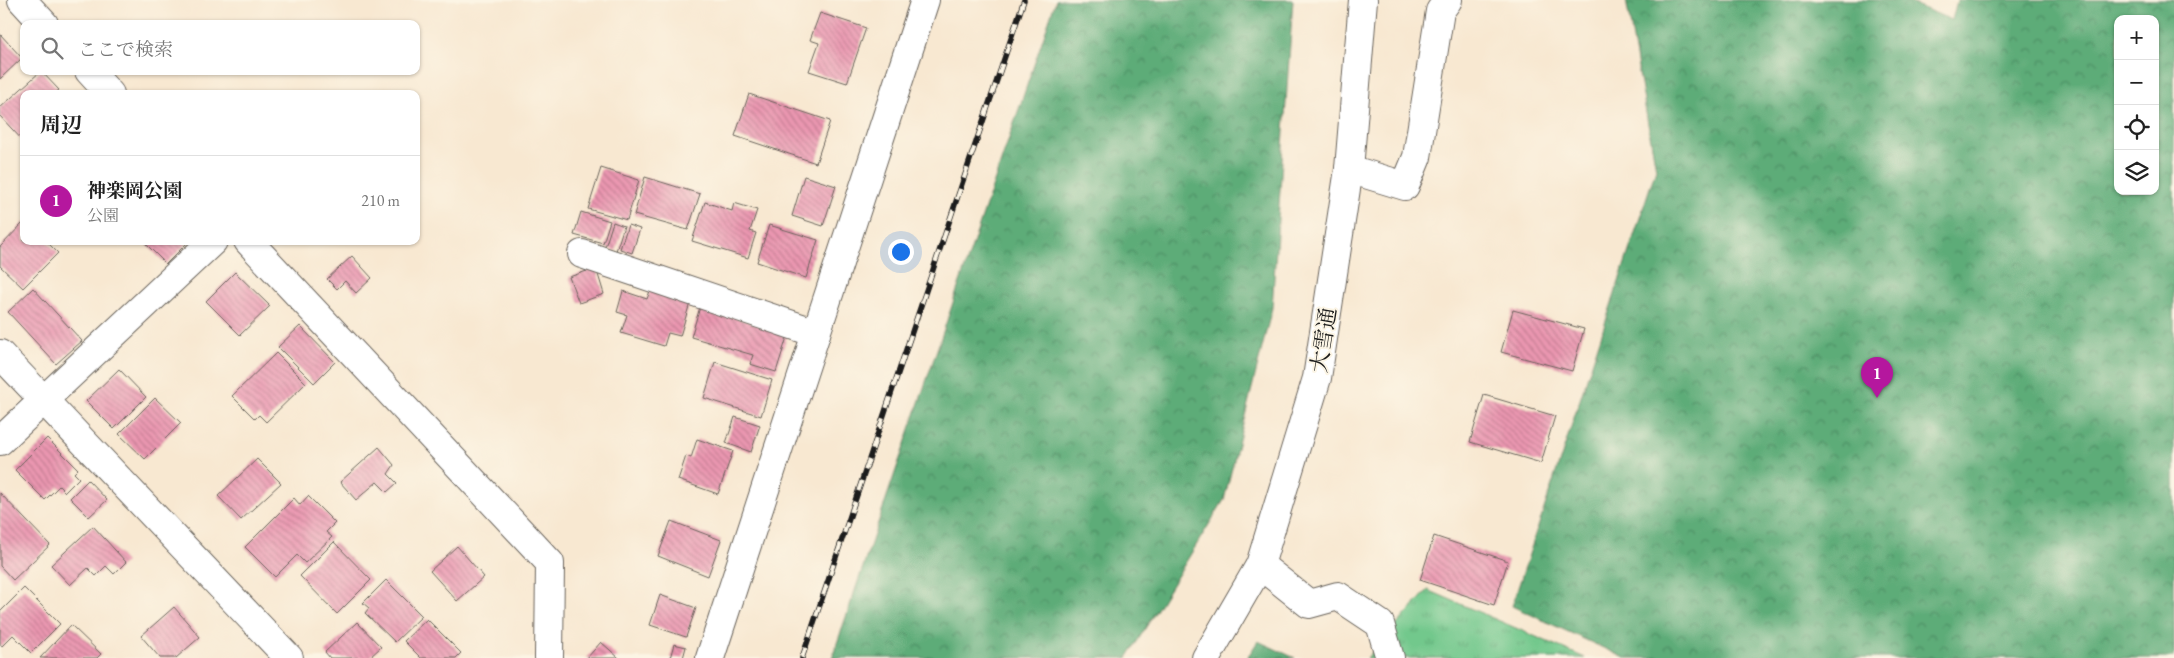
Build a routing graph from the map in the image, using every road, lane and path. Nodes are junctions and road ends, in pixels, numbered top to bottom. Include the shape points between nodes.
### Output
1 (22, 0) edge
2 (925, 0) edge
3 (1363, 0) edge
4 (1448, 0) edge
5 (40, 20) edge
6 (93, 75) edge
7 (106, 90) edge
8 (1349, 169) junction
9 (209, 245) edge
10 (252, 245) edge
11 (582, 254) dead end
12 (816, 333) junction
13 (0, 354) edge
14 (43, 400) junction
15 (0, 441) edge
16 (1260, 565) junction
17 (289, 658) edge
18 (549, 658) edge
19 (710, 658) edge
20 (1206, 658) edge
21 (1390, 658) edge

1 - 5 street
2 - 12 street
3 - 8 street, 大雪通
4 - 8 street via 1440,11 1417,157 1405,186
6 - 7 street
8 - 16 street, 大雪通 via 1317,378
9 - 14 street
10 - 18 street via 550,563
11 - 12 street
12 - 19 street
13 - 14 street
14 - 15 street
14 - 17 street
16 - 20 street, 大雪通
16 - 21 street via 1309,604 1338,596 1380,624

